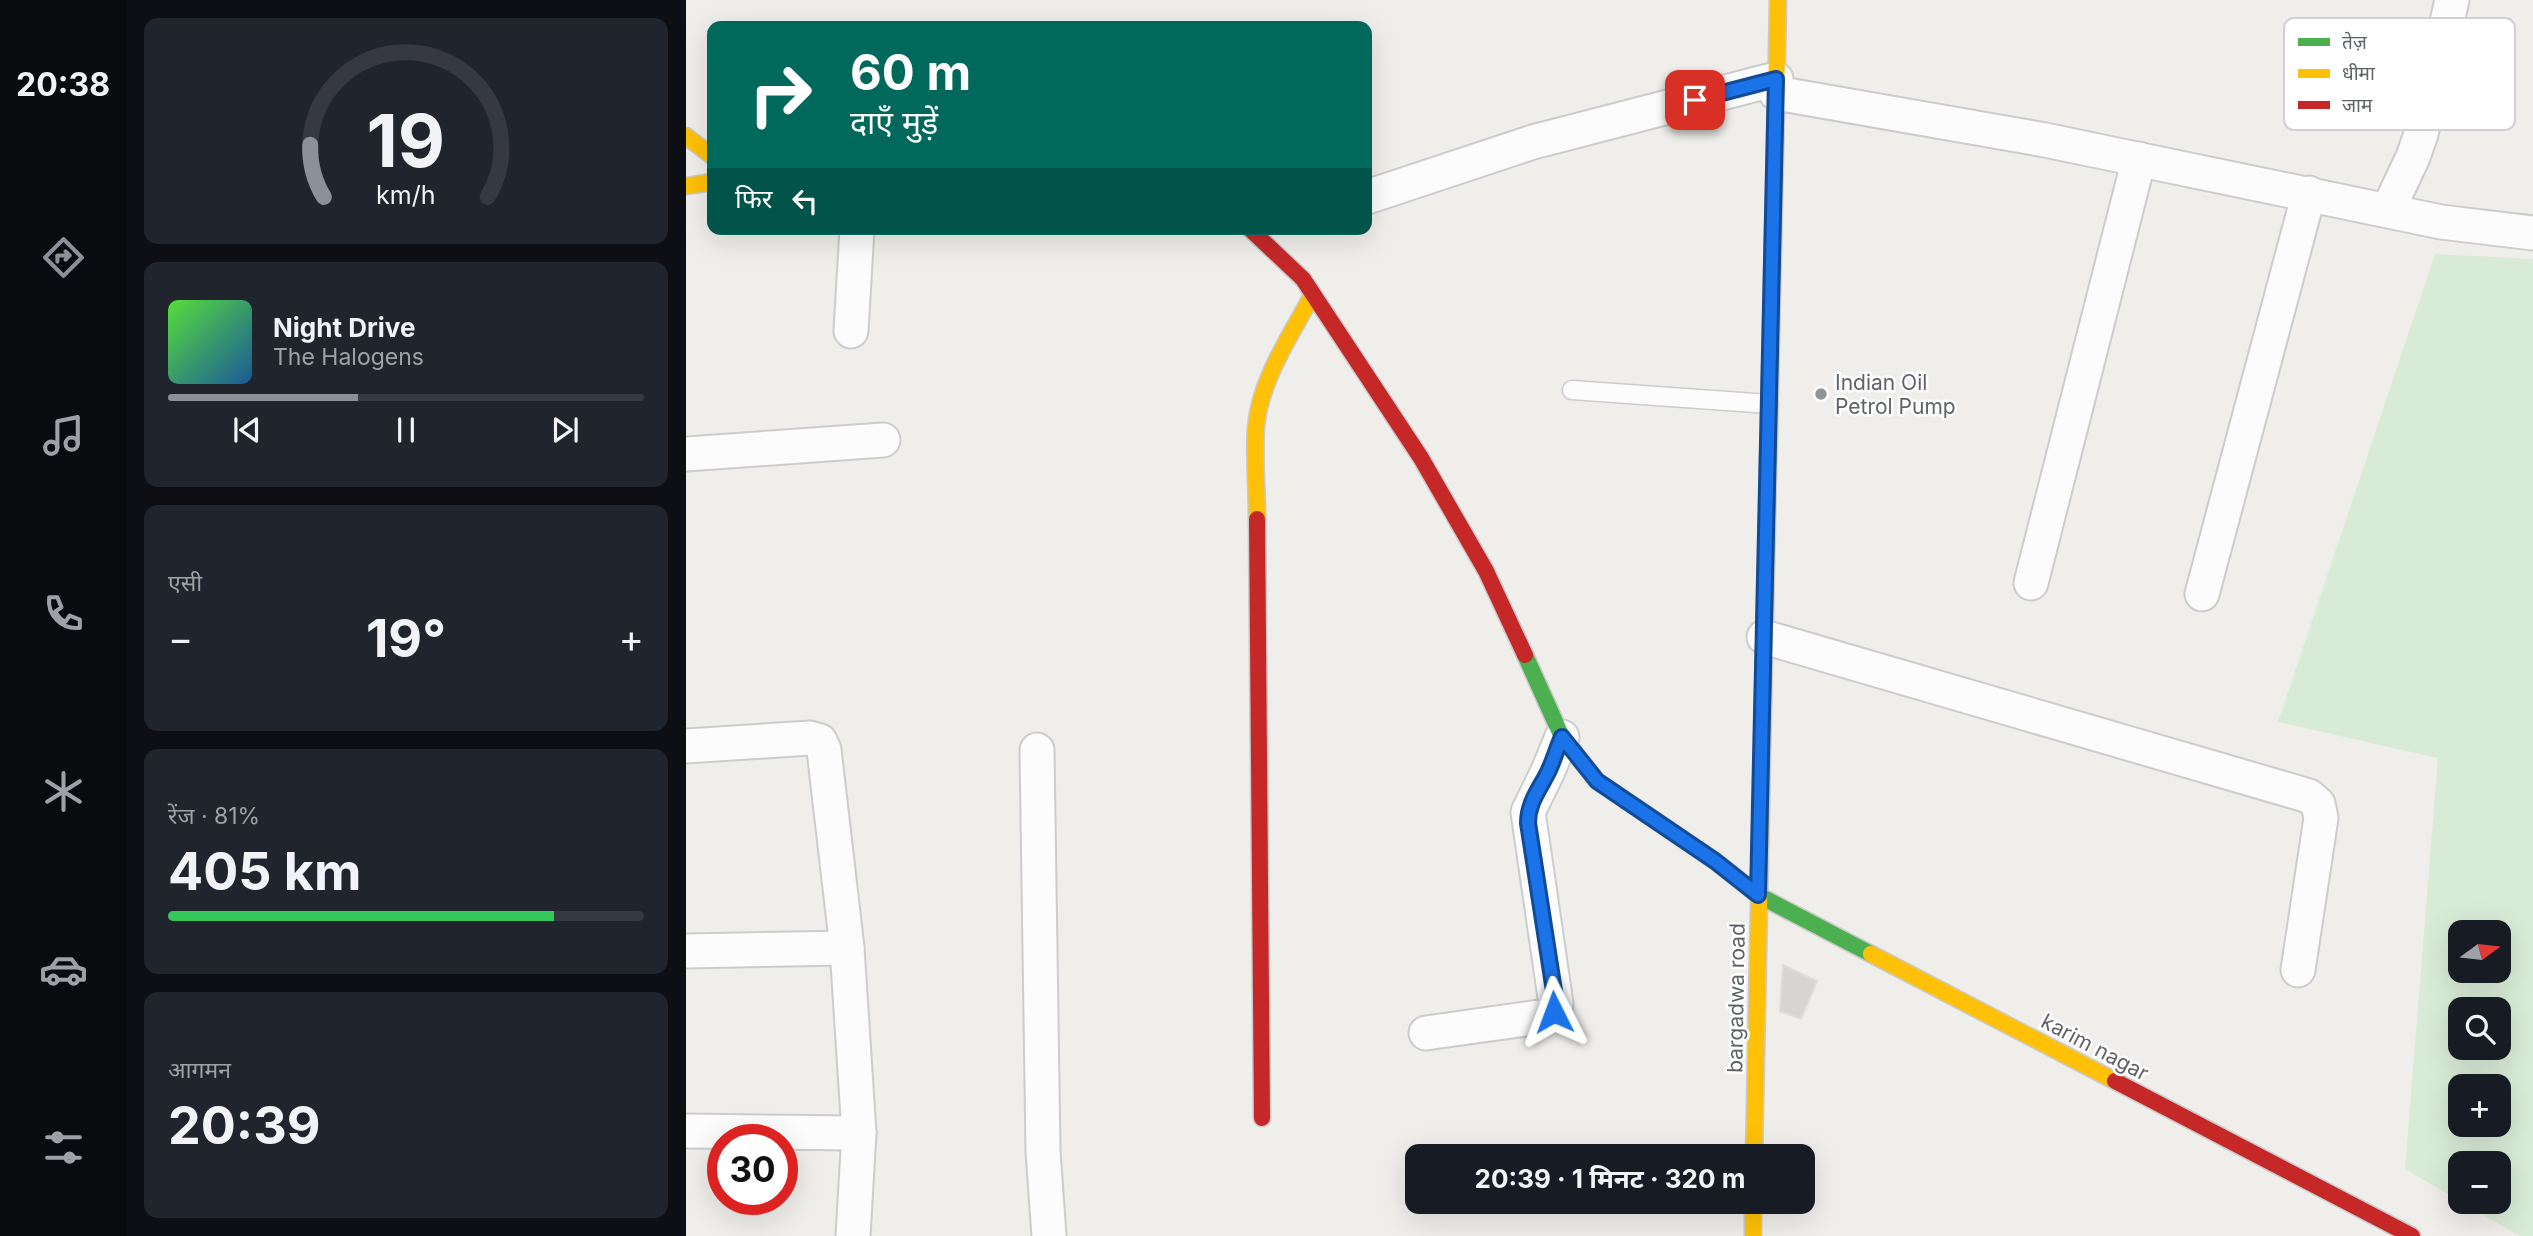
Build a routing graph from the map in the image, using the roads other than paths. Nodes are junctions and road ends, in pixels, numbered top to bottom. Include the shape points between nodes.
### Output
1 (1777, 0) edge
2 (2452, 0) edge
3 (2448, 18) edge
4 (1776, 86) junction
5 (2422, 130) edge
6 (686, 136) edge
7 (707, 152) edge
8 (2139, 159) junction
9 (707, 183) edge
10 (686, 186) edge
11 (2309, 193) junction
12 (1372, 195) edge
13 (2388, 210) junction
14 (2533, 233) edge
15 (857, 235) edge
16 (1262, 235) edge
17 (1313, 294) junction
18 (851, 331) dead end
19 (1572, 390) dead end
20 (1769, 404) junction
21 (883, 440) dead end
22 (686, 454) edge
23 (2031, 583) dead end
24 (2202, 594) dead end
25 (1764, 637) junction
26 (1562, 737) junction
27 (686, 746) edge
28 (1037, 750) dead end
29 (1758, 895) junction
30 (847, 948) junction
31 (686, 951) edge
32 (2298, 970) dead end
33 (1426, 1033) dead end
34 (1262, 1118) dead end
35 (686, 1132) edge
36 (859, 1133) junction
37 (1754, 1144) edge
38 (1753, 1214) edge
39 (853, 1236) edge
40 (1049, 1236) edge
41 (1753, 1236) edge
42 (2413, 1236) edge

1 - 4 street, bargadwa road
2 - 3 street
4 - 8 street
4 - 12 street via 1533,142
4 - 20 street, bargadwa road
5 - 13 street
6 - 7 street
8 - 11 street
8 - 23 street
9 - 10 street
11 - 13 street
11 - 24 street
13 - 14 street via 2466,226
15 - 18 street
16 - 17 street, karim nagar
17 - 26 street, karim nagar via 1421,458 1486,571
17 - 34 street via 1266,385 1256,426
19 - 20 lane
20 - 25 street, bargadwa road
21 - 22 street
25 - 29 street, bargadwa road
25 - 32 street via 2309,796 2318,804 2321,818
26 - 29 street, karim nagar via 1597,781
26 - 33 street via 1531,801 1528,823 1554,1012
27 - 30 street via 820,741
28 - 40 street via 1043,1151
29 - 37 street, bargadwa road
29 - 42 street, karim nagar
30 - 31 street
30 - 36 street
35 - 36 street
36 - 39 street
38 - 41 street

